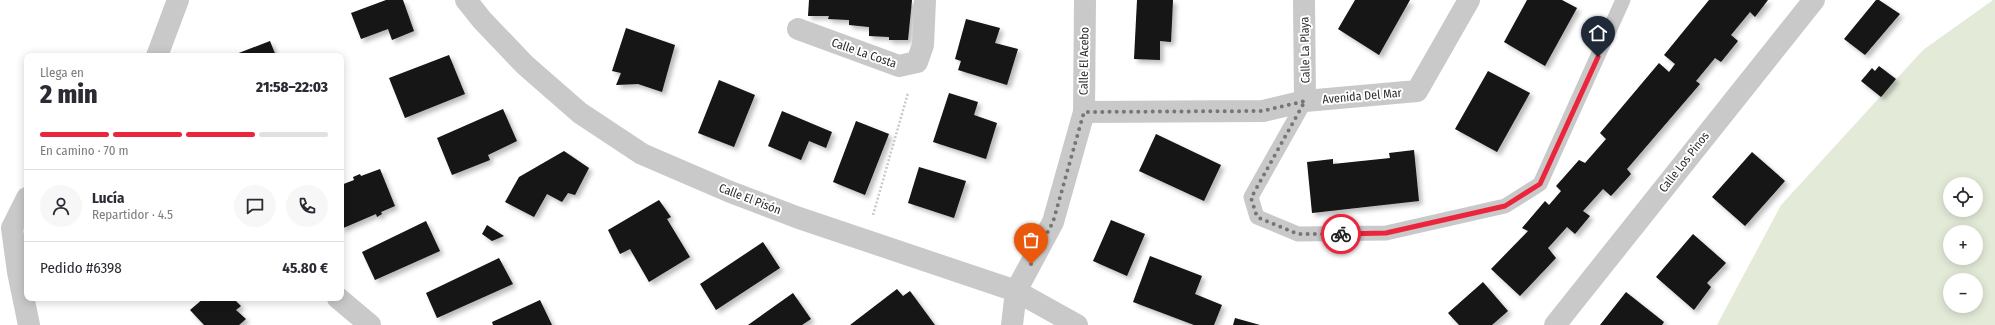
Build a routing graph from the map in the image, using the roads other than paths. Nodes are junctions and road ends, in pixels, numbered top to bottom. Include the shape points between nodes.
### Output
1 (178, 0) edge
2 (466, 0) edge
3 (925, 0) edge
4 (1085, 0) edge
5 (1304, 0) edge
6 (1469, 0) edge
7 (1623, 0) edge
8 (1814, 0) edge
9 (798, 29) dead end
10 (158, 53) edge
11 (1305, 101) junction
12 (1084, 112) junction
13 (24, 203) edge
14 (6, 230) edge
15 (1016, 291) junction
16 (24, 301) edge
17 (24, 301) edge
18 (342, 301) edge
19 (29, 325) edge
20 (370, 325) edge
21 (1012, 325) edge
22 (1077, 325) edge
23 (1555, 325) edge

1 - 10 street
2 - 15 street, Calle El Pisón via 525,65 580,113 642,154 728,191
3 - 9 street, Calle La Costa via 923,45 917,62 899,66
4 - 12 street, Calle El Acebo
5 - 11 street, Calle La Playa
6 - 11 street, Avenida Del Mar via 1417,91
7 - 11 lane via 1540,184 1505,206 1386,233 1298,234 1257,217 1251,198
8 - 23 street, Calle Los Pinos
11 - 12 street, Avenida Del Mar via 1262,111
12 - 15 street, Calle El Acebo via 1053,222
13 - 14 street
14 - 17 street
15 - 21 street, Calle El Acebo
15 - 22 street, Calle El Pisón
16 - 19 street
18 - 20 street

